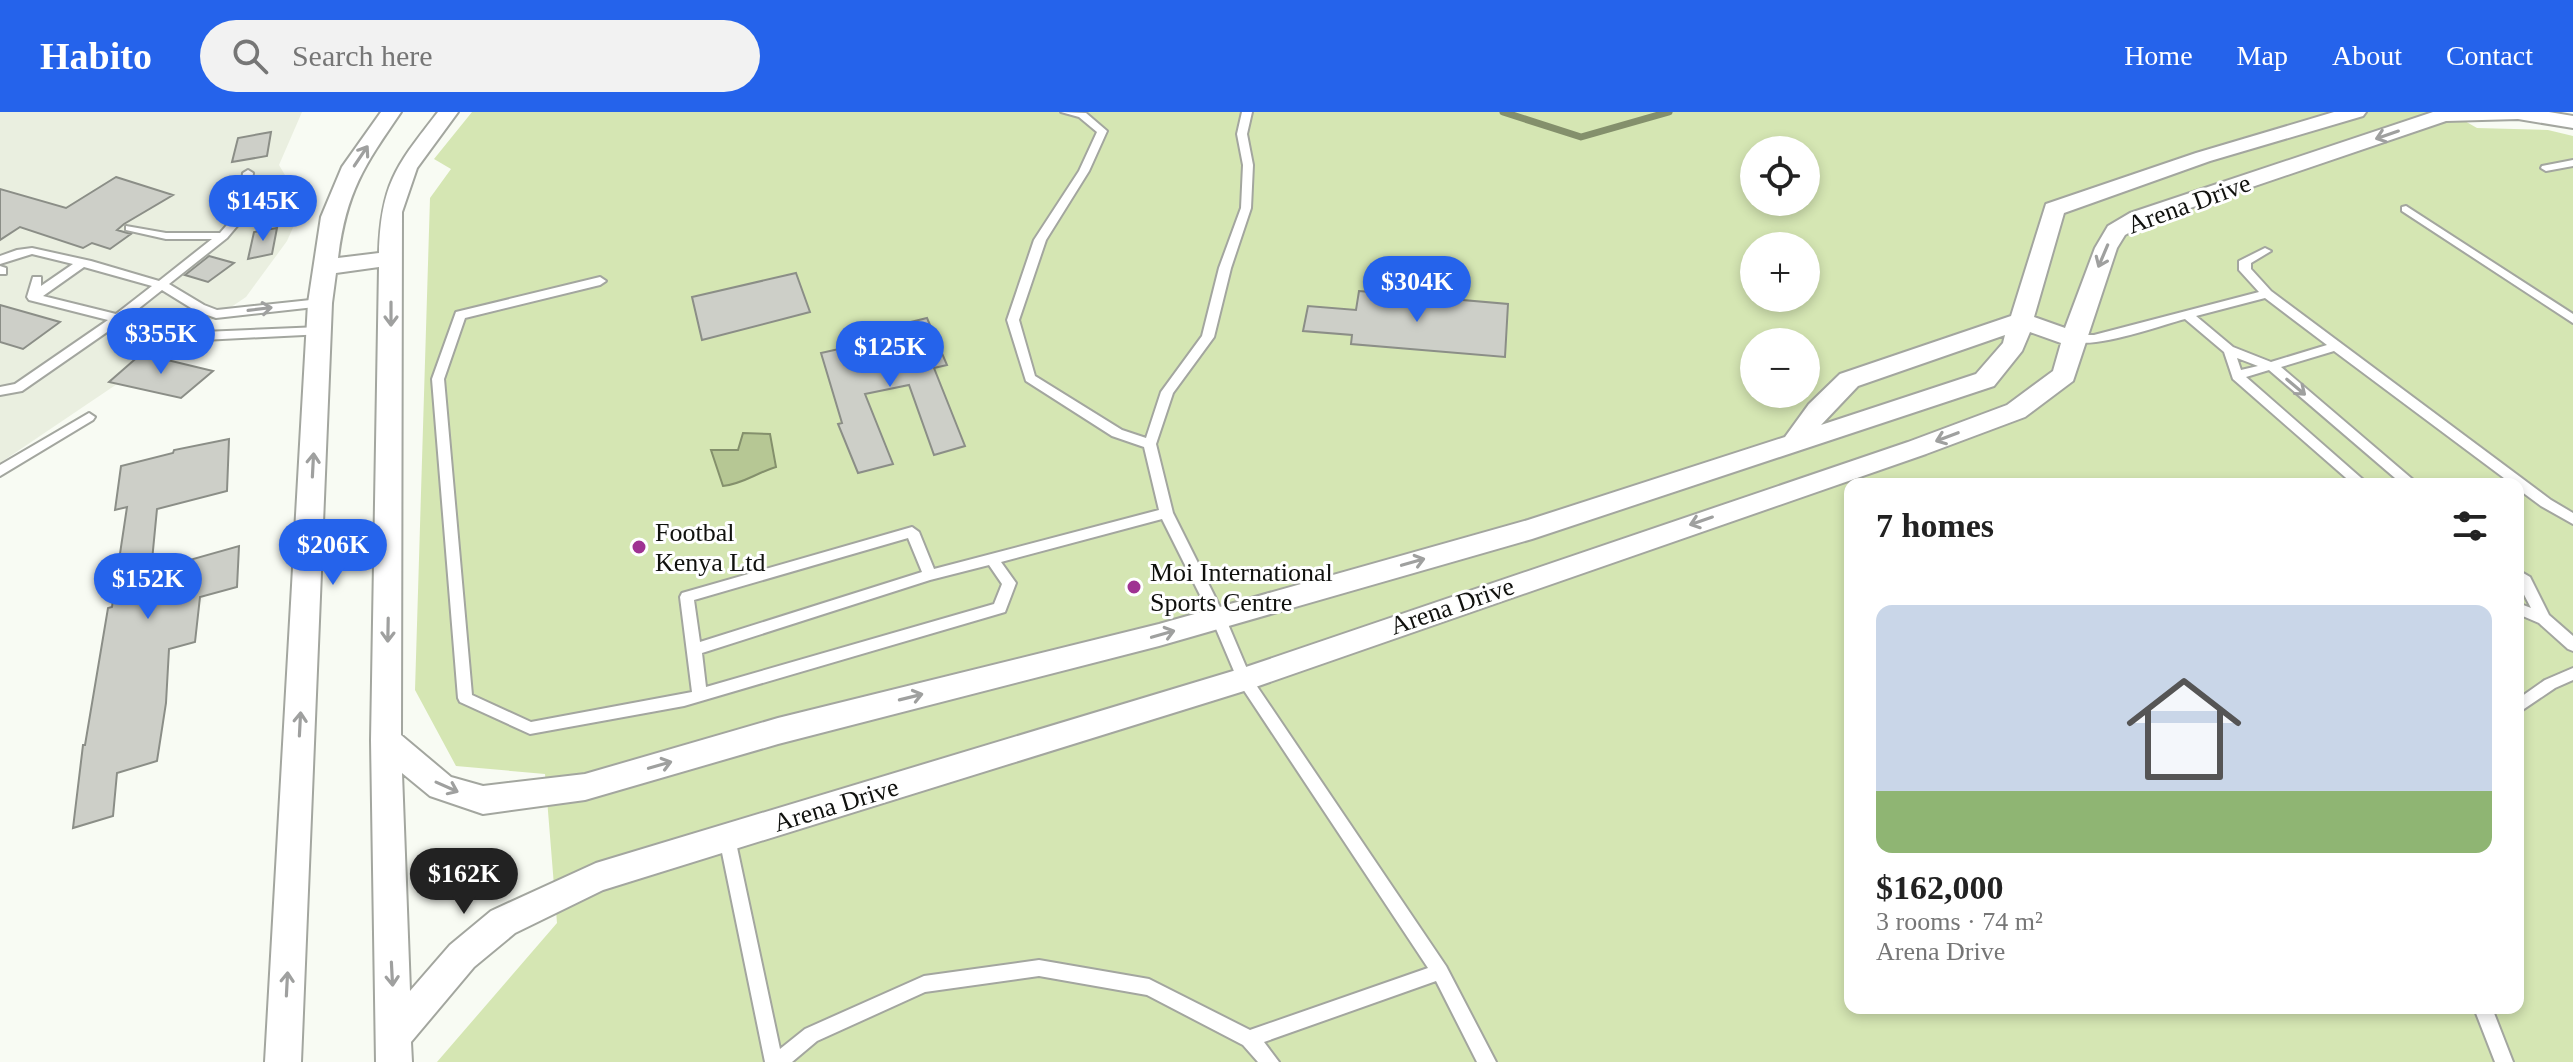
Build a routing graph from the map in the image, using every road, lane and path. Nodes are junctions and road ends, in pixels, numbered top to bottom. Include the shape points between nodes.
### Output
1 (391, 112) edge
2 (448, 112) edge
3 (1066, 112) edge
4 (1247, 112) edge
5 (2356, 112) edge
6 (2441, 114) edge
7 (2573, 122) edge
8 (2573, 163) edge
9 (2546, 168) dead end
10 (248, 173) dead end
11 (2406, 209) dead end
12 (130, 228) dead end
13 (223, 236) junction
14 (2265, 251) dead end
15 (391, 258) junction
16 (82, 263) junction
17 (112, 263) dead end
18 (1, 267) edge
19 (326, 267) junction
20 (37, 280) dead end
21 (600, 281) dead end
22 (162, 285) junction
23 (2267, 294) junction
24 (33, 297) junction
25 (2188, 316) junction
26 (320, 317) junction
27 (118, 319) junction
28 (2573, 319) edge
29 (2021, 321) junction
30 (2074, 339) junction
31 (2336, 346) junction
32 (2229, 350) junction
33 (2273, 367) junction
34 (2237, 376) junction
35 (0, 391) edge
36 (89, 417) dead end
37 (1150, 444) junction
38 (1793, 444) junction
39 (0, 471) edge
40 (2354, 478) edge
41 (2404, 478) edge
42 (2513, 478) edge
43 (2524, 487) edge
44 (1166, 513) junction
45 (2573, 519) edge
46 (992, 559) junction
47 (930, 575) junction
48 (2524, 580) edge
49 (2524, 611) edge
50 (1218, 617) junction
51 (2544, 619) junction
52 (2573, 645) edge
53 (694, 650) junction
54 (2573, 674) edge
55 (1244, 679) junction
56 (700, 695) junction
57 (2524, 703) edge
58 (386, 740) junction
59 (727, 838) junction
60 (1440, 972) junction
61 (2485, 1014) edge
62 (1249, 1039) junction
63 (394, 1049) edge
64 (283, 1062) edge
65 (776, 1062) edge
66 (1270, 1062) edge
67 (1487, 1062) edge
68 (2504, 1062) edge

19 -> 1 street via 332,217 353,167
2 - 15 street via 407,167 391,212
3 - 37 lane via 1082,115 1102,131 1084,171 1040,240 1013,320 1030,378 1117,433
4 - 37 lane via 1242,134 1248,165 1246,208 1208,337 1167,392
5 - 29 street, Arena Drive via 2054,209
6 - 7 street, Arena Drive via 2518,113
6 -> 30 street, Arena Drive via 2138,218 2116,231
8 - 9 lane
10 - 13 lane via 244,211
11 - 28 lane
12 - 13 lane via 166,236
13 - 22 lane
14 - 23 lane via 2245,261 2245,270
15 - 19 street
15 -> 58 street
16 - 17 lane
16 - 18 lane via 32,251 21,252
16 - 22 lane
16 - 24 lane
19 - 26 street
20 - 24 lane
21 - 56 lane via 460,315 438,379 465,698 530,728
22 -> 26 lane via 216,314
22 - 27 lane
23 - 25 lane
23 - 31 lane
24 - 27 lane
25 - 30 lane
25 - 32 lane
26 - 27 lane via 203,336
64 -> 26 street
27 - 35 lane via 18,388
29 - 30 street
29 - 38 street via 1849,380
29 - 38 street, Arena Drive via 2014,345 1985,380
30 -> 55 street, Arena Drive via 2064,375 2016,411
31 - 33 lane
31 - 42 lane
32 - 33 lane
32 - 34 lane
33 - 34 lane
33 -> 41 lane
34 - 40 lane
36 - 39 lane
37 - 44 lane
50 -> 38 street, Arena Drive via 1532,529
43 - 45 lane
44 - 46 lane
44 - 50 lane
46 - 47 lane
46 - 56 lane via 1009,583 1000,608
47 - 53 lane
47 - 53 lane via 912,532 687,597
48 - 51 lane
49 - 51 lane
50 - 55 lane
58 -> 50 street, Arena Drive via 441,787 483,800 585,787 778,731
51 - 52 lane
53 - 56 lane
54 - 57 lane
55 - 59 street, Arena Drive
55 - 60 lane
58 -> 63 street
59 - 63 street, Arena Drive via 596,878 503,922 462,956
59 - 65 lane
60 - 62 lane
60 - 67 lane
61 - 68 lane
62 - 65 lane via 1149,987 1039,968 924,984 811,1035
62 - 66 lane

